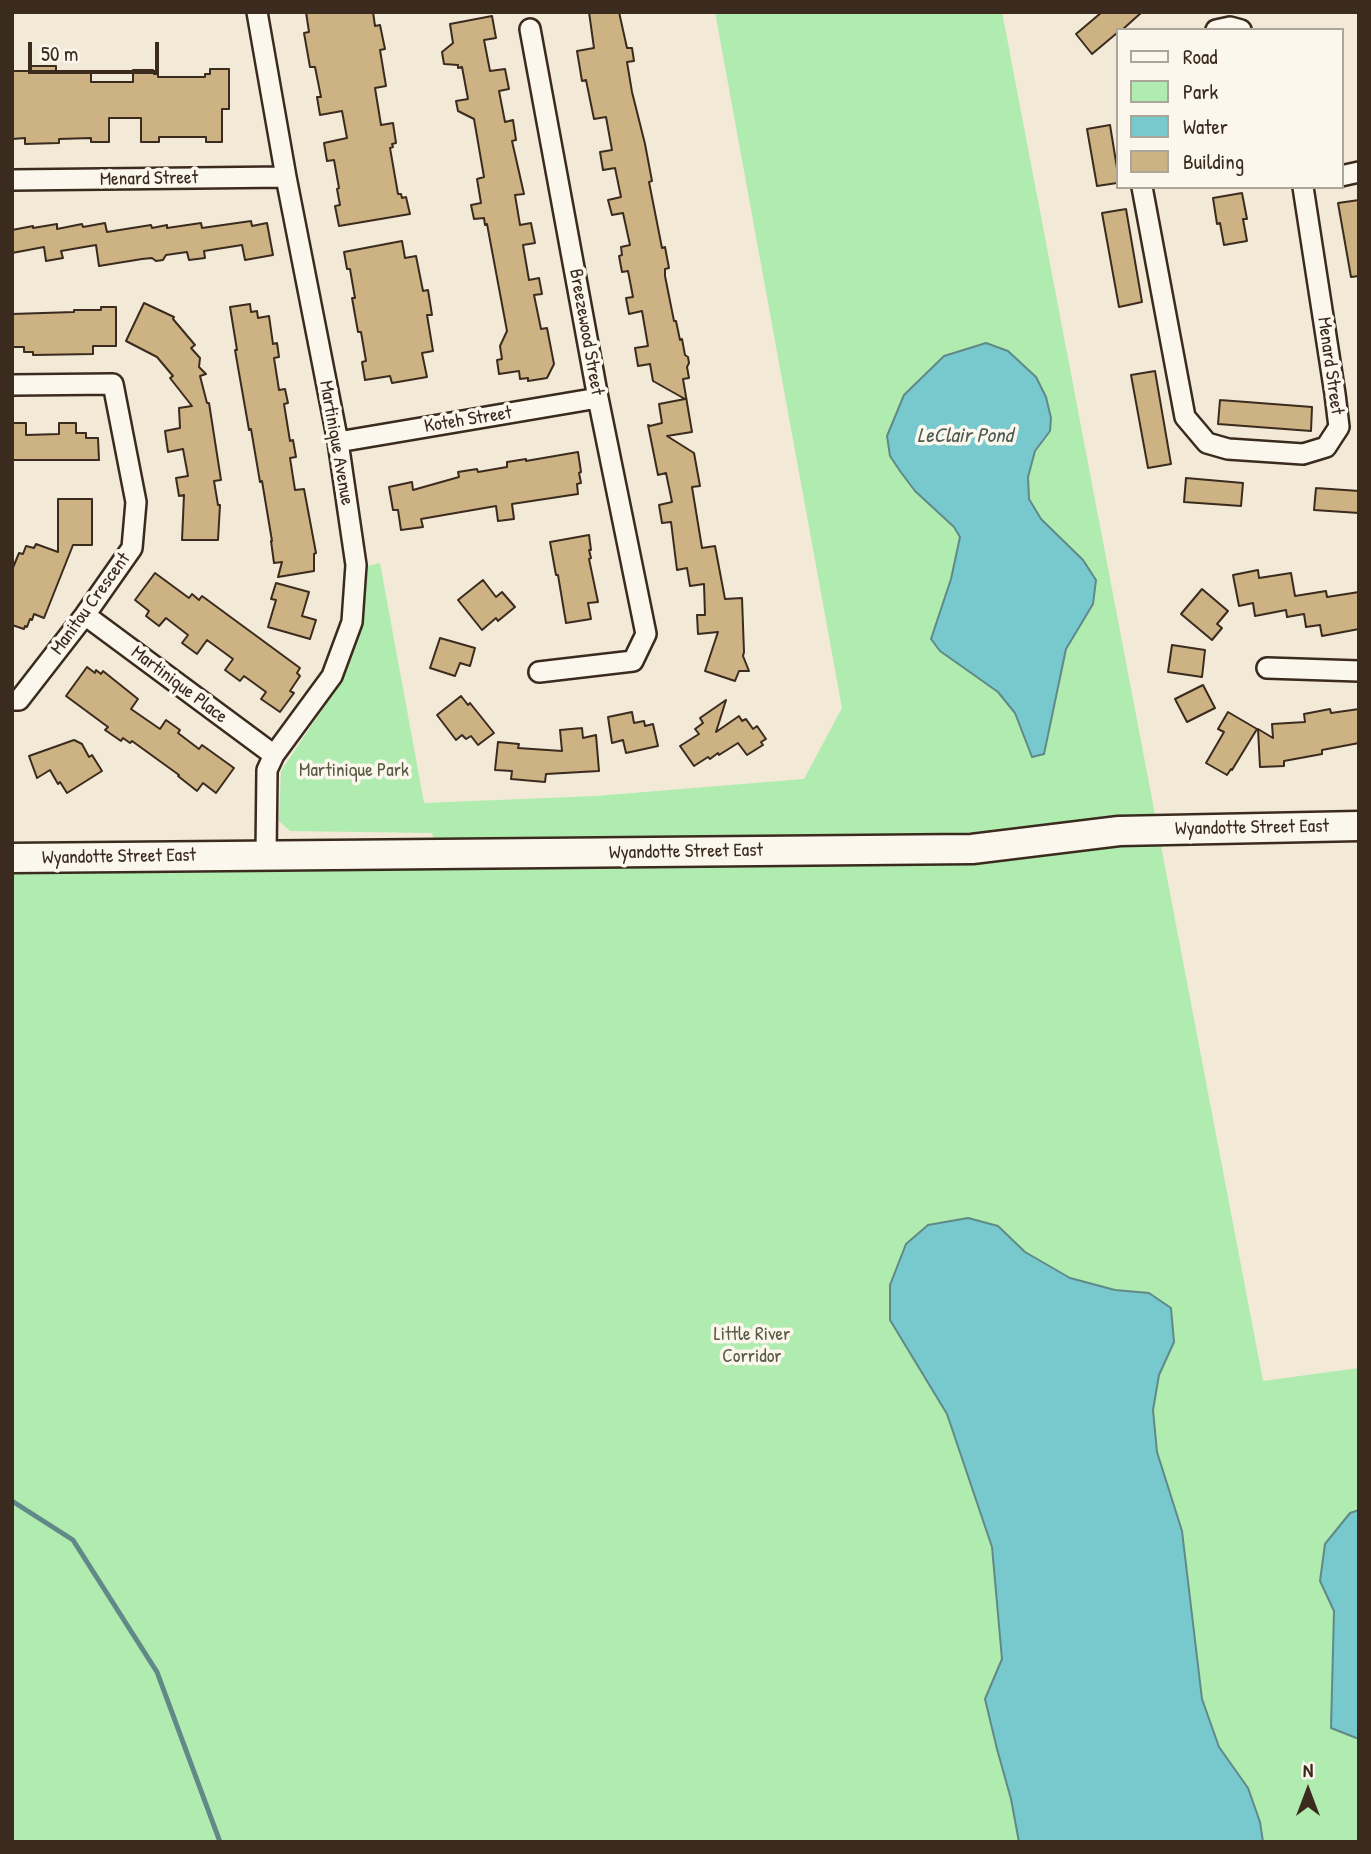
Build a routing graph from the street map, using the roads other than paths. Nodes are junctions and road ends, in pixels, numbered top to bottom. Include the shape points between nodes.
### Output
1 (257, 12) edge
2 (530, 29) dead end
3 (286, 177) junction
4 (12, 180) edge
5 (1142, 189) edge
6 (1303, 189) edge
7 (12, 385) edge
8 (598, 398) junction
9 (338, 442) junction
10 (85, 615) junction
11 (1267, 668) dead end
12 (1359, 671) edge
13 (539, 672) dead end
14 (12, 700) edge
15 (274, 755) junction
16 (1359, 826) edge
17 (266, 855) junction
18 (12, 858) edge

1 - 3 street, Martinique Avenue
2 - 8 street, Breezewood Street
3 - 4 street, Menard Street
3 - 9 street, Martinique Avenue
5 - 6 street, Menard Street via 1185,416 1207,443 1228,449 1303,454 1326,447 1339,427
7 - 10 street, Manitou Crescent via 113,384 136,502 132,548
8 - 9 street, Koteh Street
8 - 13 street, Breezewood Street via 646,634 633,661
9 - 15 street, Martinique Avenue via 356,565 352,622 332,676
10 - 14 street, Manitou Crescent via 19,700
10 - 15 street, Martinique Place
11 - 12 street
15 - 17 street, Martinique Avenue via 267,770
16 - 17 street, Wyandotte Street East via 1119,831 972,849
17 - 18 street, Wyandotte Street East

